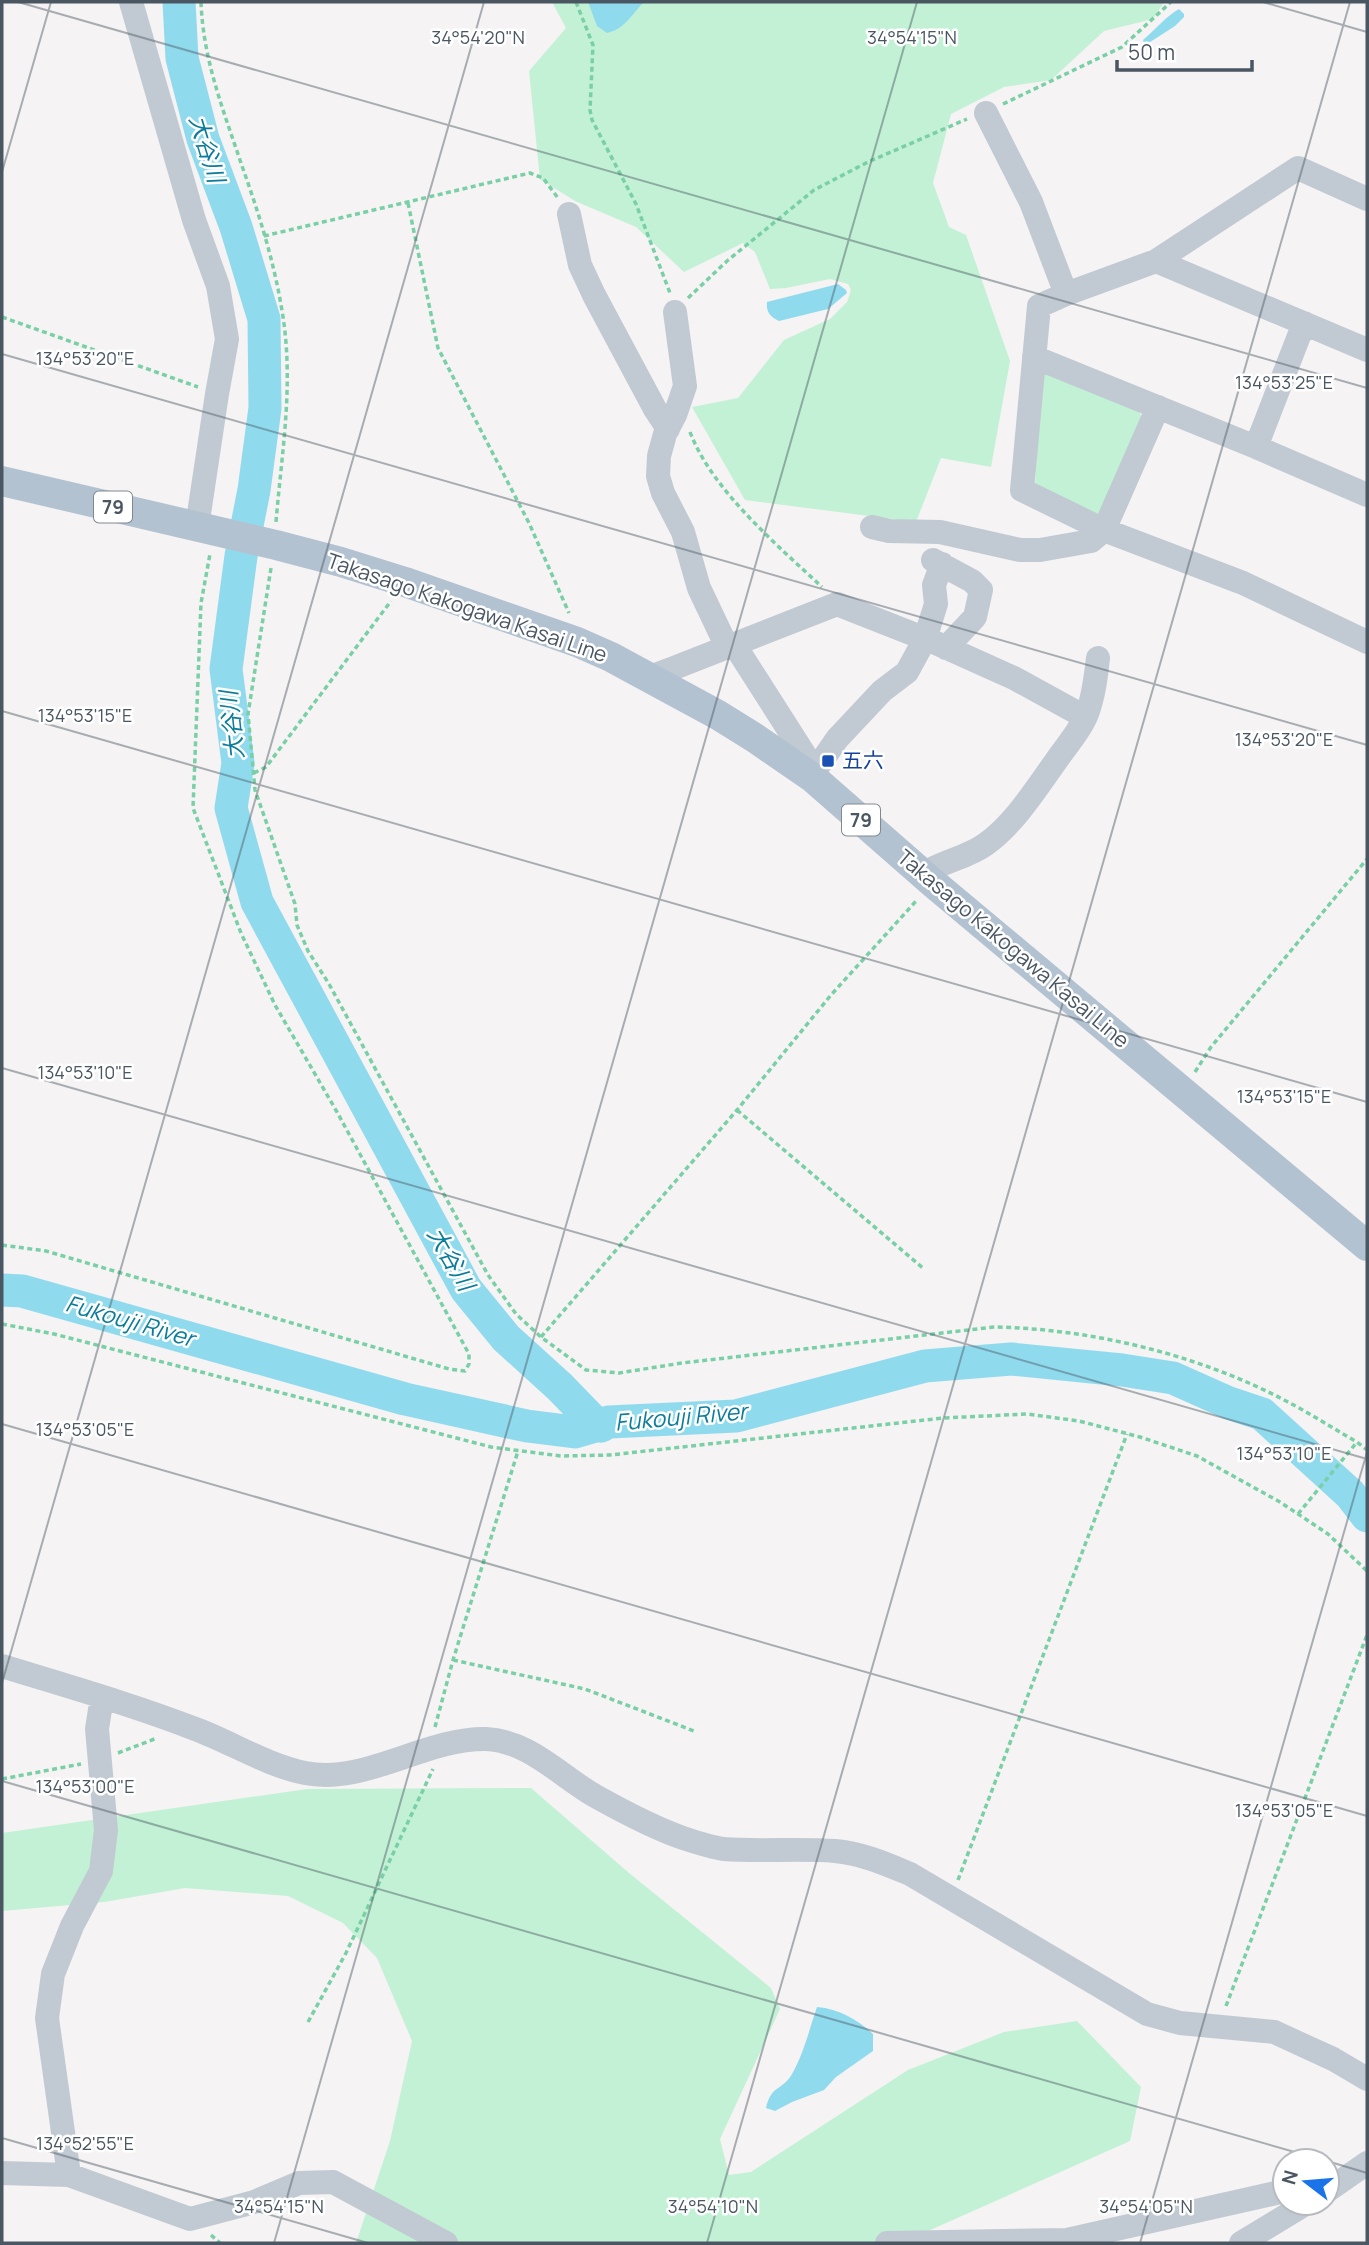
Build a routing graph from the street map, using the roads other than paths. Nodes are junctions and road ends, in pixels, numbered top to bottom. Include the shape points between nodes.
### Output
1 (131, 2) edge
2 (986, 113) road end
3 (1367, 199) edge
4 (569, 214) road end
5 (1156, 261) junction
6 (1066, 294) junction
7 (675, 312) road end
8 (1304, 323) junction
9 (1367, 350) edge
10 (1034, 357) junction
11 (1158, 407) junction
12 (673, 419) junction
13 (1256, 447) junction
14 (2, 481) edge
15 (1367, 495) edge
16 (872, 527) dead end
17 (211, 530) junction
18 (1104, 530) junction
19 (1367, 642) edge
20 (935, 643) junction
21 (730, 645) junction
22 (1098, 658) dead end
23 (652, 679) junction
24 (1085, 717) junction
25 (814, 775) junction
26 (928, 878) junction
27 (1367, 1246) edge
28 (2, 1666) edge
29 (102, 1697) junction
30 (1367, 2079) edge
31 (1367, 2164) edge
32 (2, 2173) edge
33 (69, 2175) junction
34 (1341, 2181) edge
35 (1271, 2195) edge
36 (1284, 2217) edge
37 (446, 2243) edge
38 (887, 2243) edge
39 (1241, 2243) edge

1 - 17 street via 194,220 218,286 227,339 217,394
2 - 6 street via 1031,202
3 - 5 street via 1298,168
4 - 12 street via 580,265 594,295 655,409
5 - 6 street
5 - 8 street
6 - 10 street via 1039,306
7 - 12 street via 685,386
8 - 9 street
8 - 13 street
10 - 11 street
10 - 18 street via 1022,490
11 - 13 street
11 - 18 street
12 - 21 street via 659,456 658,476 683,532 699,588
13 - 15 street
14 - 17 main road, Takasago Kakogawa Kasai Line / 79
16 - 18 street via 940,532 1020,551 1091,541
17 - 23 main road, Takasago Kakogawa Kasai Line / 79 via 405,582 577,642
18 - 19 street via 1243,583
20 - 20 street via 934,585 938,562 981,590 975,617
20 - 21 street via 837,604
20 - 24 street via 1014,678
20 - 25 street via 837,739
21 - 23 street
21 - 25 street
22 - 24 street
23 - 25 main road, Takasago Kakogawa Kasai Line / 79
24 - 26 street via 1037,789 989,842 937,864
25 - 26 main road, Takasago Kakogawa Kasai Line / 79
26 - 27 main road, Takasago Kakogawa Kasai Line / 79
28 - 29 street
29 - 30 street via 306,1774 358,1771 463,1740 489,1739 521,1748 595,1796 681,1837 722,1849 850,1853 881,1862 910,1874 1147,2014 1180,2024 1274,2032
29 - 33 street via 96,1729 106,1830 101,1871 53,1974 47,2018
31 - 34 street
32 - 33 street
33 - 37 street via 190,2218 254,2202 299,2183 333,2182
35 - 38 street via 1068,2240
36 - 39 street

